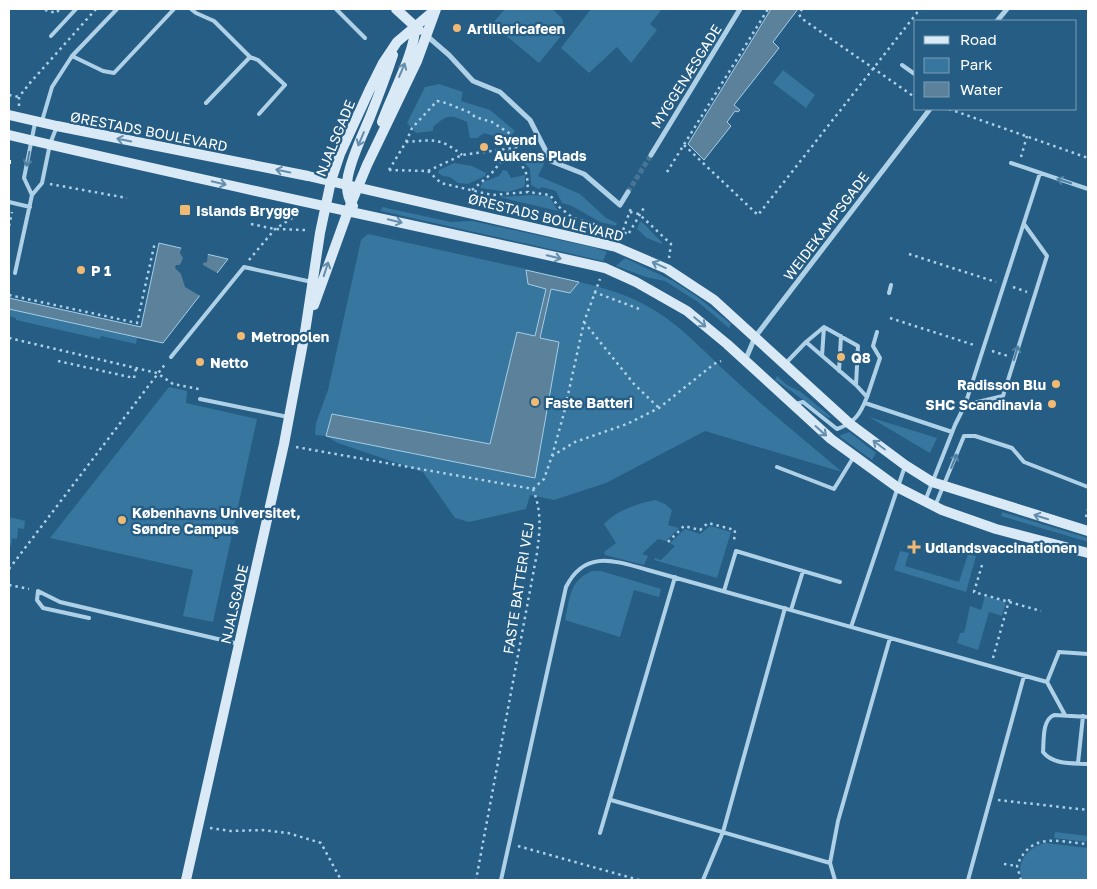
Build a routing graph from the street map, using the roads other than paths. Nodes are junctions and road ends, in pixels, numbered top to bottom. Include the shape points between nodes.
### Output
1 (76, 9) edge
2 (117, 9) edge
3 (174, 9) edge
4 (191, 9) edge
5 (336, 9) edge
6 (396, 9) edge
7 (436, 9) edge
8 (740, 9) edge
9 (1007, 9) edge
10 (998, 20) edge
11 (415, 26) junction
12 (51, 36) dead end
13 (426, 36) junction
14 (365, 38) dead end
15 (397, 42) junction
16 (72, 56) junction
17 (250, 57) junction
18 (902, 65) dead end
19 (914, 74) edge
20 (206, 104) dead end
21 (929, 110) edge
22 (260, 114) dead end
23 (13, 116) edge
24 (38, 122) junction
25 (57, 126) junction
26 (9, 135) edge
27 (31, 140) junction
28 (50, 144) junction
29 (651, 155) tunnel mouth
30 (1011, 163) dead end
31 (367, 165) junction
32 (1040, 173) junction
33 (331, 181) junction
34 (352, 186) junction
35 (1088, 189) edge
36 (628, 192) tunnel mouth
37 (32, 195) junction
38 (11, 203) edge
39 (30, 207) junction
40 (326, 207) junction
41 (349, 207) junction
42 (1024, 224) junction
43 (15, 274) dead end
44 (312, 283) junction
45 (891, 285) dead end
46 (889, 293) dead end
47 (824, 327) junction
48 (305, 332) junction
49 (877, 332) dead end
50 (841, 336) junction
51 (756, 337) junction
52 (806, 342) junction
53 (822, 356) junction
54 (171, 357) dead end
55 (745, 360) junction
56 (785, 364) junction
57 (839, 370) junction
58 (856, 384) junction
59 (867, 397) junction
60 (200, 399) dead end
61 (865, 403) junction
62 (792, 405) junction
63 (965, 405) junction
64 (288, 417) junction
65 (850, 424) junction
66 (952, 432) junction
67 (854, 456) junction
68 (905, 466) junction
69 (777, 467) dead end
70 (932, 482) junction
71 (897, 487) junction
72 (943, 487) junction
73 (1088, 487) edge
74 (925, 501) junction
75 (935, 506) junction
76 (1088, 531) edge
77 (1088, 552) edge
78 (803, 571) junction
79 (675, 577) junction
80 (840, 582) dead end
81 (724, 591) junction
82 (785, 608) junction
83 (791, 610) junction
84 (89, 618) dead end
85 (851, 627) junction
86 (890, 638) junction
87 (239, 644) junction
88 (1088, 654) edge
89 (1024, 676) junction
90 (1047, 682) junction
91 (1065, 715) junction
92 (1083, 716) junction
93 (1088, 717) edge
94 (1078, 763) junction
95 (1088, 764) edge
96 (611, 800) junction
97 (723, 832) junction
98 (600, 833) dead end
99 (830, 863) junction
100 (186, 880) edge
101 (500, 880) edge
102 (703, 880) edge
103 (835, 880) edge
104 (968, 880) edge

1 - 12 lane
2 - 16 lane
3 - 16 lane via 114,72 103,71
4 - 17 lane via 214,21
5 - 14 lane
6 - 11 street
7 - 11 street, NJALSGADE
7 - 13 street, NJALSGADE
8 - 29 street, MYGGENÆSGADE
9 - 10 street
11 - 13 street
11 - 15 street, NJALSGADE
31 -> 11 street via 410,54
13 - 31 street, NJALSGADE
13 - 36 street via 450,55 474,82 500,92 530,120 551,161 584,174 620,205
15 - 33 street, NJALSGADE via 369,91
15 -> 34 street via 380,94 352,159
16 - 24 lane via 52,87
17 - 20 lane
17 - 22 lane via 258,60 285,85
18 - 19 lane
21 - 51 street, WEIDEKAMPSGADE
23 - 24 street, ØRESTADS BOULEVARD
24 - 25 street, ØRESTADS BOULEVARD
24 - 27 lane
25 - 28 lane
33 -> 25 street, ØRESTADS BOULEVARD
26 - 27 street
27 - 28 street
27 -> 37 lane via 24,178
28 - 37 lane via 42,183
28 -> 40 street
30 - 32 lane
31 - 34 street, NJALSGADE
35 -> 32 lane
32 - 42 lane
33 - 34 street, ØRESTADS BOULEVARD
33 - 40 street, NJALSGADE
34 - 41 street, NJALSGADE
51 -> 34 street, ØRESTADS BOULEVARD via 714,300 667,269 616,247
37 - 39 lane
38 - 39 lane
39 - 43 lane
40 - 41 street
40 - 44 street, NJALSGADE
48 -> 41 street, NJALSGADE
41 -> 55 street via 360,213 605,268 687,311
42 - 63 lane
63 -> 42 lane via 1003,396 1047,256
44 - 48 street, NJALSGADE
44 - 54 lane via 244,267
45 - 46 lane
47 - 50 lane
47 - 52 lane
47 - 53 lane
48 - 64 street, NJALSGADE
49 - 59 lane via 873,346 880,358
50 - 57 lane
50 - 58 lane via 858,346
51 - 55 street, WEIDEKAMPSGADE
51 - 56 street, ØRESTADS BOULEVARD
52 - 53 lane
52 - 56 lane
53 - 57 lane
55 - 62 street
56 - 65 street, ØRESTADS BOULEVARD
57 - 58 lane
58 - 59 lane
59 - 61 lane
60 - 64 lane
61 - 65 lane
61 - 66 lane
62 - 65 lane via 803,402 837,429
62 -> 67 street
63 - 66 lane
64 - 87 street, NJALSGADE
68 -> 65 street, ØRESTADS BOULEVARD
66 - 70 lane
67 - 69 lane via 834,489
67 - 71 street
68 - 70 street, ØRESTADS BOULEVARD
68 - 71 lane
70 - 72 street, ØRESTADS BOULEVARD
70 - 74 lane
71 - 74 street
71 - 85 lane
72 -> 73 lane via 964,436 975,436 1012,448 1024,462
72 - 75 lane
76 -> 72 street, ØRESTADS BOULEVARD
74 - 75 street
75 - 77 street via 996,529
78 - 80 lane
78 - 81 lane via 736,551
78 - 83 lane
79 - 81 lane
79 - 96 lane
79 - 101 lane via 602,560 590,562 571,577 566,587
81 - 82 lane
82 - 83 lane
82 - 97 lane
83 - 85 lane
84 - 87 lane via 43,608 36,600 38,591 60,602
85 - 86 lane
86 - 89 lane
86 - 99 lane via 838,821
87 - 100 street, NJALSGADE
88 - 90 lane via 1059,652
89 - 90 lane
89 - 104 lane
90 - 91 lane
91 - 92 lane
91 - 94 lane via 1054,715 1046,722 1043,752 1054,761
92 - 93 lane
92 - 94 lane
94 - 95 lane
96 - 97 lane
96 - 98 lane
97 - 99 lane
97 - 102 lane
99 - 103 lane

